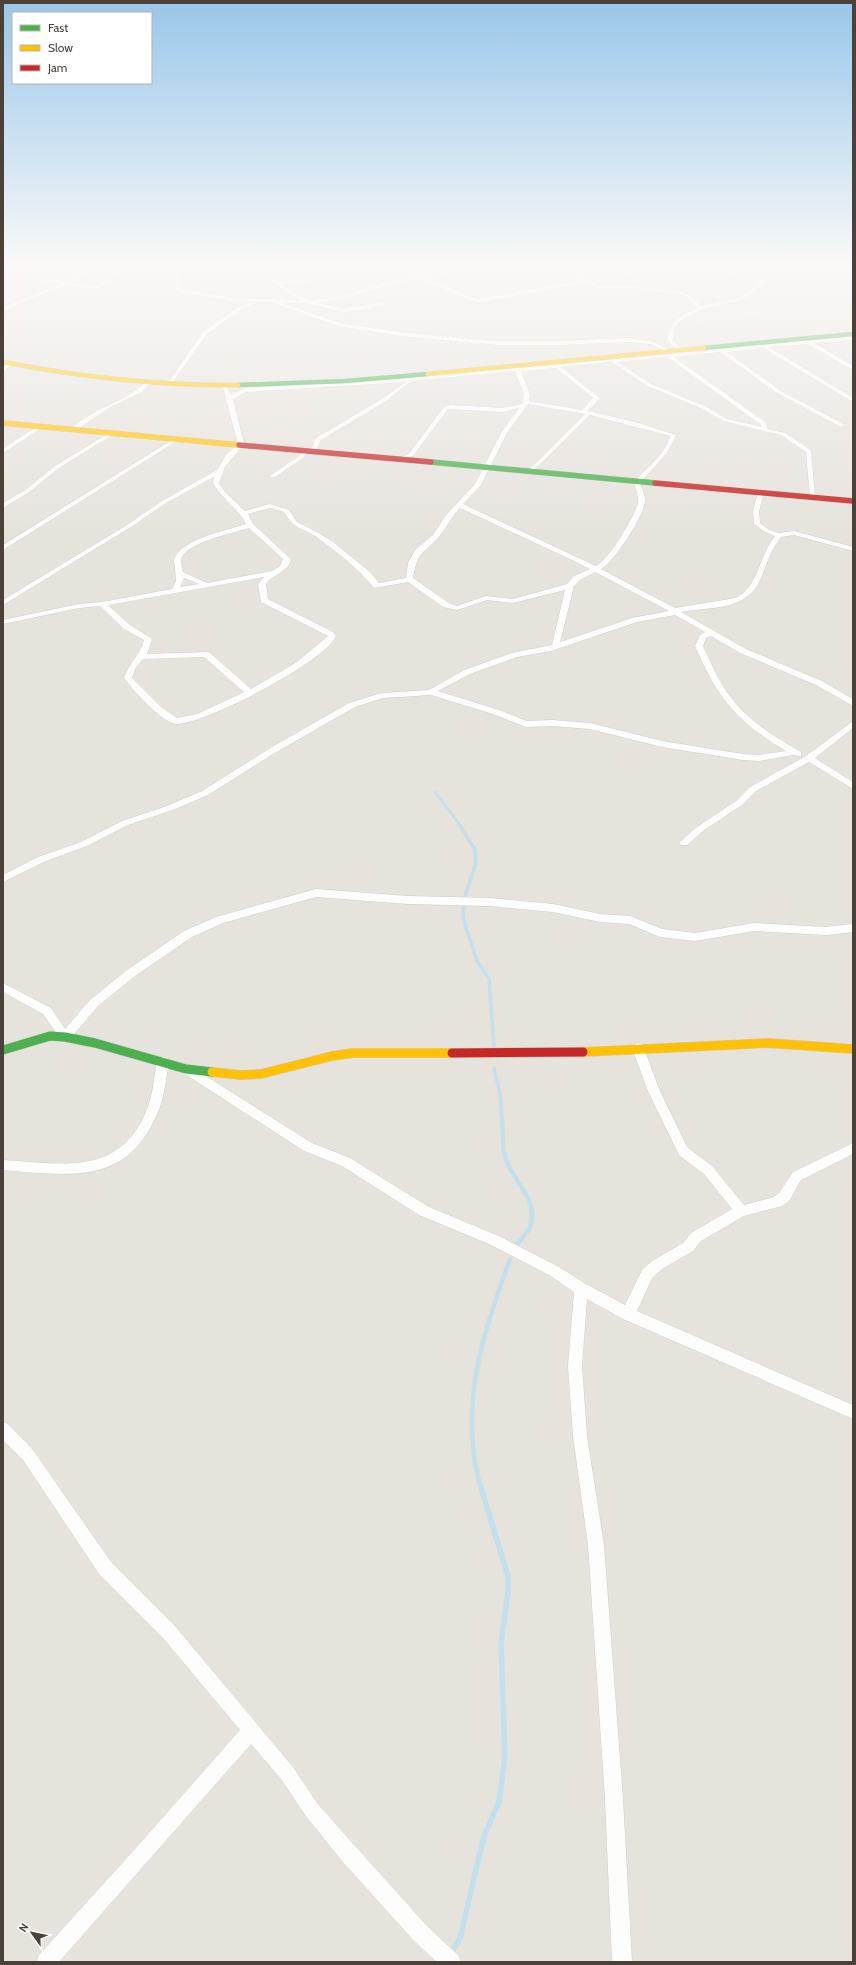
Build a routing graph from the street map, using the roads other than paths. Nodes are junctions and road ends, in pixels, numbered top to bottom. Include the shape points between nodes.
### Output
1 (189, 357) edge
2 (639, 357) edge
3 (643, 357) edge
4 (673, 357) edge
5 (730, 357) edge
6 (781, 357) edge
7 (833, 357) edge
8 (612, 360) junction
9 (6, 365) edge
10 (557, 366) junction
11 (516, 368) junction
12 (853, 368) edge
13 (412, 380) junction
14 (149, 382) junction
15 (170, 384) junction
16 (224, 385) junction
17 (230, 399) junction
18 (853, 400) edge
19 (525, 404) junction
20 (586, 412) junction
21 (3, 423) edge
22 (841, 426) dead end
23 (40, 427) junction
24 (73, 430) junction
25 (766, 430) junction
26 (112, 433) junction
27 (177, 439) junction
28 (241, 444) junction
29 (3, 451) edge
30 (310, 451) junction
31 (398, 459) junction
32 (488, 467) junction
33 (219, 471) junction
34 (531, 471) junction
35 (273, 476) dead end
36 (638, 481) junction
37 (761, 492) junction
38 (813, 497) junction
39 (853, 501) edge
40 (459, 505) junction
41 (3, 506) edge
42 (244, 513) junction
43 (250, 525) junction
44 (779, 535) junction
45 (3, 548) edge
46 (853, 548) edge
47 (595, 569) junction
48 (278, 572) junction
49 (180, 574) junction
50 (409, 579) junction
51 (205, 586) junction
52 (570, 586) junction
53 (175, 590) junction
54 (3, 603) edge
55 (102, 604) junction
56 (676, 612) junction
57 (3, 622) edge
58 (710, 633) junction
59 (556, 646) junction
60 (141, 656) junction
61 (249, 692) junction
62 (431, 692) junction
63 (853, 703) edge
64 (853, 724) edge
65 (795, 752) junction
66 (808, 759) junction
67 (853, 786) edge
68 (684, 843) dead end
69 (3, 879) edge
70 (853, 928) edge
71 (3, 987) edge
72 (64, 1037) junction
73 (638, 1048) junction
74 (853, 1049) edge
75 (3, 1050) edge
76 (163, 1062) junction
77 (186, 1069) junction
78 (853, 1148) edge
79 (3, 1165) edge
80 (741, 1211) junction
81 (581, 1289) junction
82 (628, 1314) junction
83 (853, 1412) edge
84 (3, 1429) edge
85 (251, 1731) junction
86 (46, 1962) edge
87 (451, 1962) edge
88 (622, 1962) edge

1 - 15 street
2 - 11 street
3 - 8 street
4 - 25 street via 763,423
5 - 22 street via 779,392
6 - 18 street
7 - 12 street
8 - 10 street
8 - 25 street via 634,377 705,408 725,420
9 - 14 street via 80,376
10 - 11 street
10 - 20 street via 597,398
11 - 13 street
11 - 16 street via 325,383
11 - 19 street via 527,394
13 - 17 street via 346,386 245,390
13 - 30 street via 384,400 318,439
14 - 15 street
14 - 24 street via 140,391 107,407
15 - 16 street
16 - 17 street
17 - 28 street
19 - 20 street
19 - 31 street via 503,410 446,408 411,455
19 - 32 street via 504,433
20 - 34 street
20 - 36 street via 631,422 674,436 666,450
21 - 23 street
23 - 24 street
23 - 29 street
24 - 26 street
25 - 38 street via 786,436 809,451
26 - 27 street
26 - 41 street
27 - 28 street
27 - 45 street
28 - 30 street
28 - 33 street via 230,454
30 - 31 street
30 - 35 street
31 - 32 street
32 - 34 street
32 - 40 street via 478,485
33 - 42 street via 216,483 219,490
33 - 54 street via 164,502
34 - 36 street
36 - 37 street
36 - 47 street via 642,500 637,518 609,558
37 - 38 street
37 - 44 street via 756,511 757,524
38 - 39 street
40 - 47 street
40 - 50 street via 448,516 436,536 419,550 412,562
42 - 43 street
42 - 50 street via 270,506 286,511 294,523 315,533 367,574 377,586
43 - 48 street via 287,559 286,564
43 - 49 street via 188,547 179,556 177,565
44 - 46 street via 794,534
44 - 56 street via 769,548 753,588 744,597 733,602 693,606
47 - 52 street via 577,578
47 - 56 street
48 - 51 street
48 - 61 street via 269,576 262,584 264,600 332,636 295,667
49 - 51 street via 204,583
49 - 53 street
50 - 52 street via 446,605 457,608 486,598 513,601
51 - 53 street
52 - 59 street
53 - 55 street
55 - 57 street via 79,606
55 - 60 street via 127,628 148,640
56 - 58 street
56 - 59 street via 635,620
58 - 63 street via 754,657 819,683
58 - 65 street via 703,637 699,646 717,686 743,717
59 - 62 street via 514,655 467,672
60 - 61 street via 206,654
60 - 61 street via 128,678 168,717 176,721 192,719
62 - 65 street via 526,724 590,726 662,744 743,757 759,758
62 - 69 street via 382,696 352,705 205,793 125,823
64 - 66 street
65 - 66 street
66 - 67 street
66 - 68 street via 753,789 739,803
70 - 72 street via 826,930 754,927 695,937 660,933 630,920 600,918 553,908 490,902 408,900 316,893 220,920 188,934 166,947 112,988 94,1003
71 - 72 street via 47,1011
72 - 75 street via 50,1036
72 - 76 street
73 - 74 street via 768,1043
73 - 77 street via 573,1052 353,1053 261,1074 241,1075
73 - 80 street via 653,1089 683,1151 708,1170
76 - 77 street
76 - 79 street via 154,1106 144,1131 130,1149 109,1162 79,1170
77 - 81 street via 308,1147 346,1162 424,1211 501,1244 554,1271
78 - 80 street via 797,1176 784,1197 777,1202
80 - 82 street via 696,1237 688,1247 657,1265 647,1274
81 - 82 street
81 - 88 street via 575,1366 580,1436 596,1545 614,1799
82 - 83 street
84 - 85 street via 28,1455 105,1568 169,1632
85 - 86 street
85 - 87 street via 349,1854 421,1934

